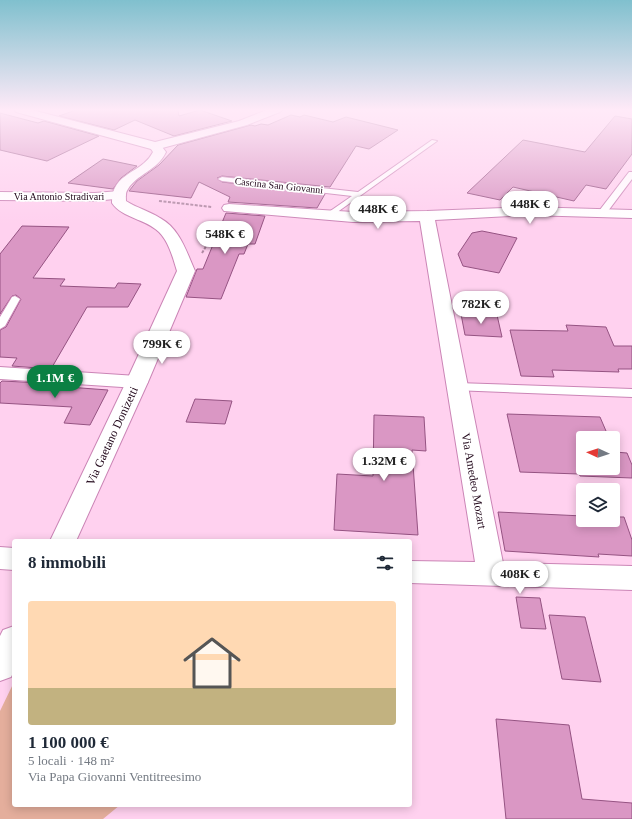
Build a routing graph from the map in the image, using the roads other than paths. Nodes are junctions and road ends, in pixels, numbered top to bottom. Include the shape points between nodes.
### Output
1 (157, 148) edge
2 (424, 148) edge
3 (632, 174) edge
4 (222, 179) dead end
5 (359, 194) junction
6 (119, 195) junction
7 (0, 196) edge
8 (229, 208) road end
9 (602, 213) junction
10 (632, 214) edge
11 (329, 216) junction
12 (427, 216) junction
13 (15, 299) dead end
14 (0, 326) edge
15 (0, 373) edge
16 (137, 382) junction
17 (457, 387) junction
18 (632, 393) edge
19 (64, 539) edge
20 (0, 558) edge
21 (12, 559) edge
22 (412, 572) edge
23 (491, 575) junction
24 (632, 578) edge
25 (12, 643) edge
26 (0, 667) edge

1 - 6 street via 160,152 157,159 121,188
2 - 5 lane
3 - 9 lane
4 - 5 lane, Cascina San Giovanni
5 - 11 lane
6 - 7 street, Via Antonio Stradivari
6 - 16 street, Via Gaetano Donizetti via 119,203 145,207 172,237 186,271
8 - 11 street
9 - 10 street
9 - 12 street via 527,211
11 - 12 street
12 - 17 street, Via Amedeo Mozart
13 - 14 lane
15 - 16 street
16 - 19 street, Via Gaetano Donizetti
17 - 18 lane
17 - 23 street, Via Amedeo Mozart
20 - 21 street
22 - 23 street
23 - 24 street
25 - 26 street

